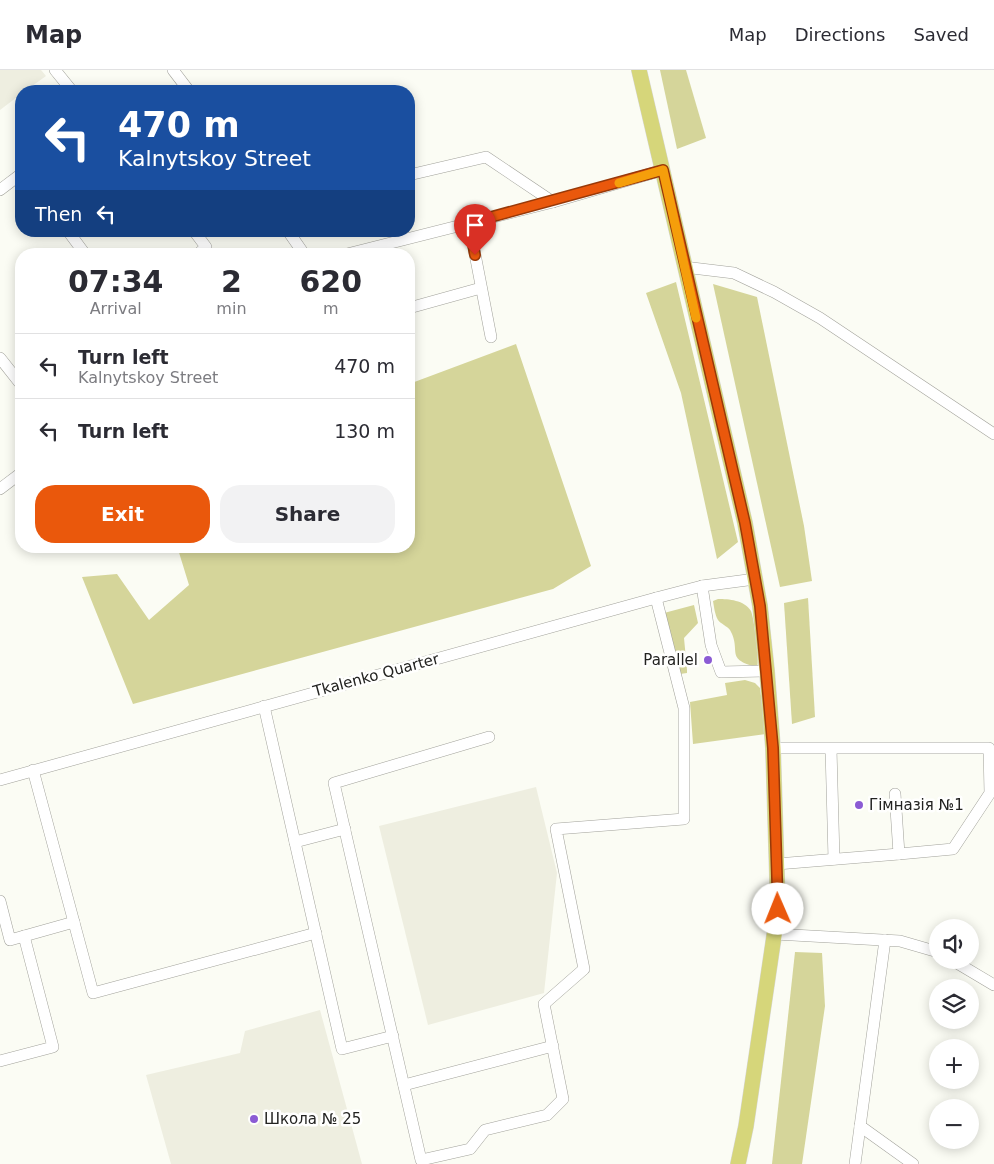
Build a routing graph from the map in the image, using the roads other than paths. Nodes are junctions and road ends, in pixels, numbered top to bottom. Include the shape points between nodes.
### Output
1 (174, 70) edge
2 (639, 70) edge
3 (60, 72) edge
4 (68, 85) edge
5 (185, 85) edge
6 (663, 170) junction
7 (415, 174) edge
8 (15, 179) edge
9 (0, 190) edge
10 (553, 202) junction
11 (469, 223) junction
12 (72, 237) edge
13 (198, 237) edge
14 (292, 237) edge
15 (414, 237) edge
16 (415, 237) edge
17 (81, 248) edge
18 (205, 248) edge
19 (300, 248) edge
20 (371, 248) edge
21 (684, 267) junction
22 (482, 288) junction
23 (415, 306) edge
24 (491, 337) dead end
25 (0, 358) edge
26 (15, 377) edge
27 (994, 434) edge
28 (15, 478) edge
29 (0, 489) edge
30 (755, 579) junction
31 (702, 586) junction
32 (656, 598) junction
33 (767, 671) junction
34 (264, 706) junction
35 (489, 737) dead end
36 (773, 748) junction
37 (831, 749) junction
38 (33, 770) junction
39 (0, 780) edge
40 (895, 794) dead end
41 (345, 829) junction
42 (295, 842) junction
43 (899, 854) junction
44 (834, 860) junction
45 (777, 864) junction
46 (0, 901) edge
47 (74, 922) junction
48 (316, 933) junction
49 (775, 934) junction
50 (24, 936) junction
51 (885, 940) junction
52 (929, 949) edge
53 (967, 969) edge
54 (994, 985) edge
55 (393, 1036) junction
56 (553, 1046) junction
57 (0, 1061) edge
58 (404, 1085) junction
59 (860, 1126) junction
60 (738, 1164) edge
61 (855, 1164) edge
62 (913, 1164) edge

1 - 5 street
2 - 6 highway
3 - 4 street
6 - 10 street
6 - 21 highway
7 - 10 street via 486,157
8 - 9 street
10 - 11 street
11 - 16 street
11 - 22 street
12 - 17 street
13 - 18 street
14 - 19 street
15 - 20 street
21 - 27 street via 734,273 774,292 835,328
21 - 30 highway via 745,523
22 - 23 street
22 - 24 street
25 - 26 street
28 - 29 street
30 - 31 street, Tkalenko Quarter
30 - 33 highway
31 - 32 street, Tkalenko Quarter
31 - 33 street via 711,645 721,672
32 - 34 street, Tkalenko Quarter
32 - 56 street via 684,708 684,819 556,828 584,969 544,1004
33 - 36 highway
34 - 38 street, Tkalenko Quarter
34 - 42 street
35 - 41 street via 334,783
36 - 37 street
36 - 45 highway
37 - 43 street via 989,748 990,793 953,849
37 - 44 street
38 - 39 street, Tkalenko Quarter
38 - 47 street
40 - 43 street
41 - 42 street
41 - 55 street
42 - 48 street
43 - 44 street
44 - 45 street
45 - 49 highway
46 - 50 street via 10,940
47 - 48 street via 93,993
47 - 50 street
48 - 55 street via 342,1049
49 - 51 street
49 - 60 highway
50 - 57 street via 53,1047
51 - 52 street
51 - 59 street
53 - 54 street
55 - 58 street
56 - 58 street
56 - 58 street via 563,1099 547,1115 484,1130 470,1149 421,1160
59 - 61 street
59 - 62 street

